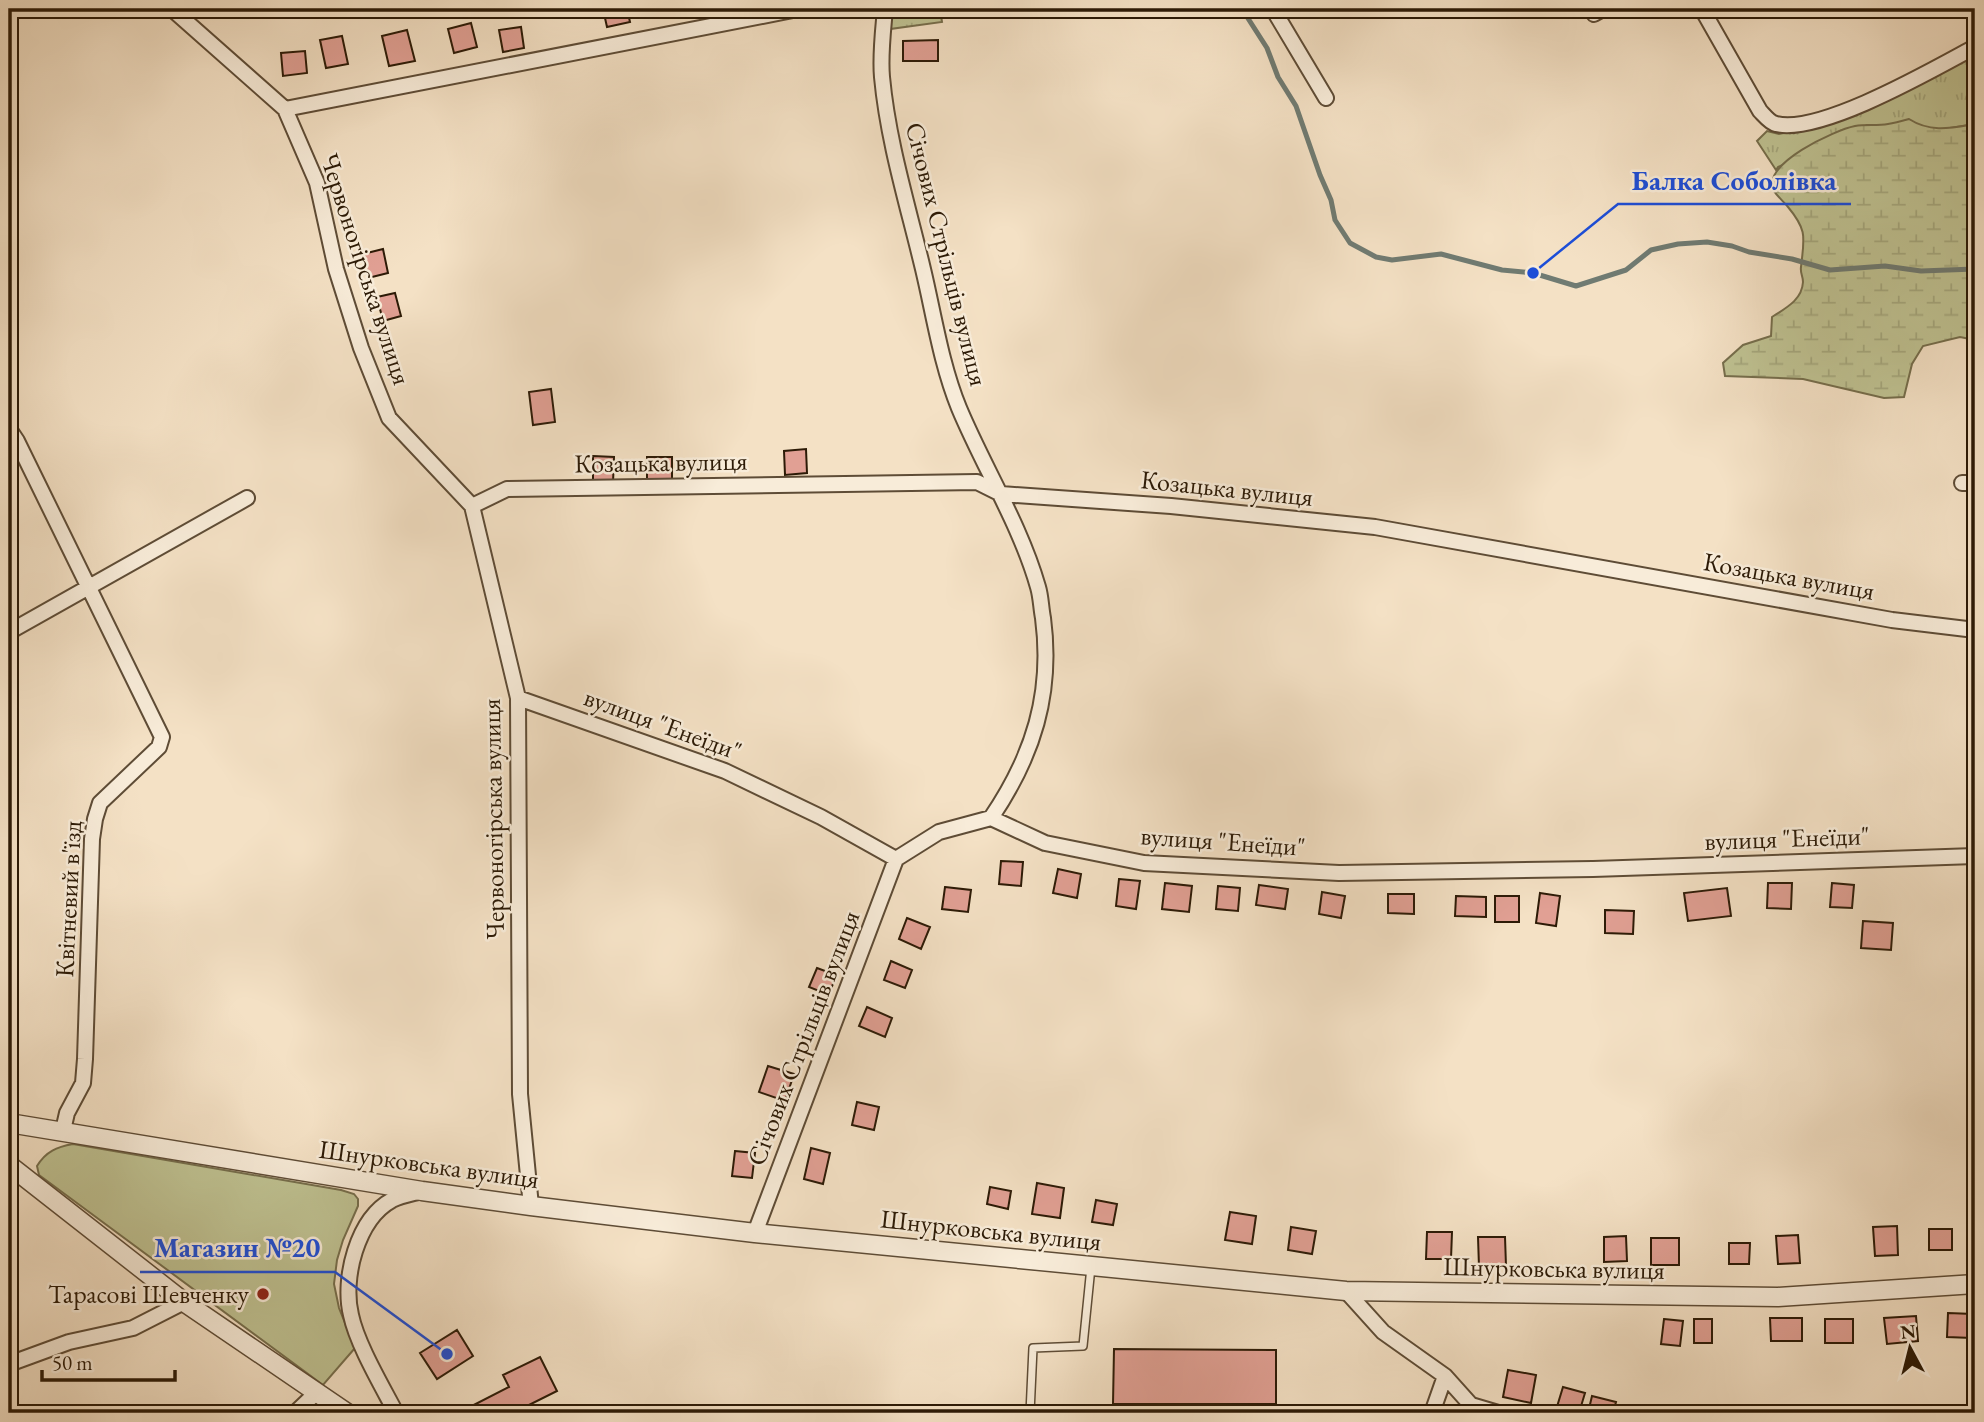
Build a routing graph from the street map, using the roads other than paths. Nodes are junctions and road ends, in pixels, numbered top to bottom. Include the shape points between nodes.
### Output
1 (172, 9) edge
2 (798, 9) edge
3 (885, 9) edge
4 (1273, 9) edge
5 (1702, 9) edge
6 (1975, 47) edge
7 (1326, 98) dead end
8 (285, 109) junction
9 (9, 429) edge
10 (1001, 494) junction
11 (247, 498) dead end
12 (472, 506) junction
13 (89, 587) junction
14 (1975, 631) edge
15 (9, 632) edge
16 (519, 698) junction
17 (991, 818) junction
18 (1975, 856) edge
19 (896, 859) junction
20 (9, 1124) edge
21 (70, 1134) junction
22 (9, 1165) edge
23 (422, 1191) junction
24 (531, 1206) junction
25 (755, 1233) junction
26 (1091, 1266) junction
27 (1975, 1284) edge
28 (1346, 1292) junction
29 (184, 1302) junction
30 (9, 1364) edge
31 (1445, 1376) junction
32 (316, 1393) junction
33 (295, 1413) edge
34 (347, 1413) edge
35 (396, 1413) edge
36 (1030, 1413) edge
37 (1432, 1413) edge
38 (1498, 1413) edge

1 - 8 street
2 - 8 street
3 - 10 street, Січових Стрільців вулиця via 882,78 938,335 959,407
4 - 7 street
5 - 6 street via 1760,111 1774,124 1797,125 1841,112 1887,94
8 - 12 street, Червоногірська вулиця via 317,183 360,348 389,418
9 - 13 street, Квітневий в'їзд
10 - 12 street, Козацька вулиця via 977,482 507,489
10 - 14 street, Козацька вулиця via 1374,527
10 - 17 street, Січових Стрільців вулиця via 1039,588 1046,683 1021,767
11 - 13 street
12 - 16 street, Червоногірська вулиця
13 - 15 street
13 - 21 street, Квітневий в'їзд via 162,737 159,747 100,803 95,819 85,1059 83,1083 64,1126
16 - 19 street, вулиця "Енеїди" via 725,771
16 - 24 street, Червоногірська вулиця via 520,1094
17 - 18 street, вулиця "Енеїди" via 1045,843 1144,863 1339,873
17 - 19 street via 939,832
19 - 25 street, Січових Стрільців вулиця
20 - 21 street, Шнурковська вулиця
21 - 23 street, Шнурковська вулиця
22 - 29 street
23 - 24 street, Шнурковська вулиця
23 - 35 street via 393,1199 373,1217 355,1247 348,1281 351,1316
24 - 25 street, Шнурковська вулиця
25 - 26 street, Шнурковська вулиця
26 - 28 street, Шнурковська вулиця
26 - 36 lane via 1083,1346 1033,1348
27 - 28 street, Шнурковська вулиця via 1778,1297
28 - 31 street via 1383,1332
29 - 30 street via 133,1328 69,1342
29 - 32 street
31 - 37 street
31 - 38 street via 1471,1405
32 - 33 street
32 - 34 street

